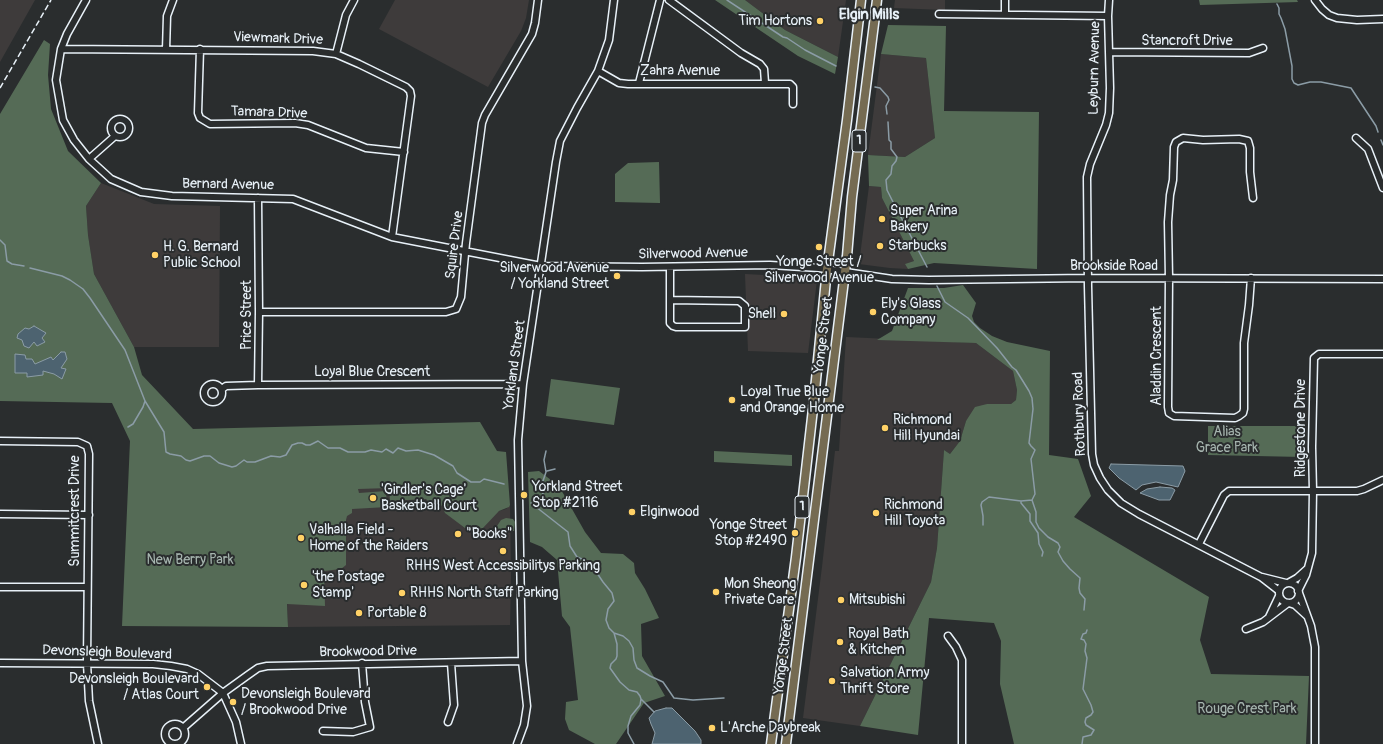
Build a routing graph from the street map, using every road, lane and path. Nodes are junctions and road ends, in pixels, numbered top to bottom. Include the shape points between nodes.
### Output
1 (86, 0) edge
2 (173, 0) edge
3 (354, 0) edge
4 (538, 0) edge
5 (614, 0) edge
6 (660, 0) edge
7 (669, 0) edge
8 (861, 0) edge
9 (877, 0) edge
10 (1005, 0) edge
11 (1109, 0) edge
12 (1315, 0) edge
13 (939, 14) dead end
14 (1005, 14) junction
15 (1108, 16) junction
16 (1383, 19) edge
17 (1263, 48) dead end
18 (61, 49) junction
19 (200, 49) junction
20 (166, 50) junction
21 (1110, 52) junction
22 (336, 54) junction
23 (598, 70) junction
24 (639, 83) junction
25 (765, 83) junction
26 (793, 104) dead end
27 (115, 136) dead end
28 (1356, 138) dead end
29 (404, 152) junction
30 (89, 158) junction
31 (1383, 188) edge
32 (258, 198) junction
33 (1253, 198) dead end
34 (392, 237) junction
35 (465, 252) junction
36 (541, 266) junction
37 (670, 267) junction
38 (827, 269) junction
39 (845, 271) junction
40 (1088, 278) junction
41 (1169, 278) junction
42 (1251, 278) junction
43 (1383, 279) edge
44 (670, 300) junction
45 (259, 312) junction
46 (1383, 354) edge
47 (523, 384) junction
48 (258, 385) junction
49 (222, 389) dead end
50 (0, 441) edge
51 (1383, 480) edge
52 (1313, 491) junction
53 (0, 514) edge
54 (88, 515) junction
55 (1199, 544) junction
56 (1308, 568) junction
57 (1261, 577) junction
58 (1287, 583) junction
59 (0, 587) edge
60 (87, 588) junction
61 (1298, 592) junction
62 (1279, 594) junction
63 (1288, 603) junction
64 (1268, 617) junction
65 (1308, 617) junction
66 (1246, 629) dead end
67 (948, 636) dead end
68 (522, 661) junction
69 (0, 663) edge
70 (87, 663) junction
71 (362, 663) junction
72 (451, 663) junction
73 (223, 693) junction
74 (448, 722) dead end
75 (183, 728) dead end
76 (323, 732) dead end
77 (98, 744) edge
78 (241, 744) edge
79 (517, 744) edge
80 (771, 744) edge
81 (786, 744) edge
82 (962, 744) edge
83 (1315, 744) edge

1 - 18 street, Bernard Avenue
2 - 20 street via 167,16
3 - 22 street via 346,15
4 - 35 street, Squire Drive via 532,34 482,124
5 - 23 street, Yorkland Street via 608,40
6 - 24 street
7 - 25 street, Zahra Avenue via 760,64 764,69
8 - 38 main road, Yonge Street / 1 via 848,120
9 - 39 main road, Yonge Street / 1 via 857,152
10 - 14 street
11 - 15 street, Leyburn Avenue
12 - 16 street via 1329,15 1337,18
13 - 14 street
14 - 15 street
15 - 21 street, Leyburn Avenue
17 - 21 street, Stancroft Drive via 1249,53
18 - 20 street, Viewmark Drive
18 - 30 street, Bernard Avenue via 56,80 63,120 74,140
19 - 20 street, Viewmark Drive
19 - 22 street, Viewmark Drive via 313,51
19 - 29 street, Tamara Drive via 198,113 200,118 210,124 295,123 308,125 366,148
21 - 40 street, Leyburn Avenue via 1109,113 1087,177
22 - 29 street, Viewmark Drive via 397,82 410,91
23 - 24 street, Zahra Avenue via 619,83
23 - 36 street, Yorkland Street via 560,141
24 - 25 street, Zahra Avenue
25 - 26 street, Zahra Avenue via 790,84 793,87
27 - 30 street
28 - 31 street via 1368,149
29 - 34 street, Viewmark Drive
30 - 32 street, Bernard Avenue via 111,179 141,192 172,196
32 - 34 street, Bernard Avenue via 293,199
32 - 45 street, Price Street
33 - 41 street via 1248,141 1183,138 1176,142 1168,222
34 - 35 street, Bernard Avenue
35 - 36 street, Bernard Avenue
35 - 45 street, Squire Drive via 461,297 453,311
36 - 37 street, Silverwood Avenue
36 - 47 street, Yorkland Street
37 - 38 street, Silverwood Avenue via 750,264
37 - 44 street
38 - 39 street, Silverwood Avenue
38 - 80 main road, Yonge Street / 1 via 797,549
39 - 40 street, Brookside Road via 892,279
39 - 81 main road, Yonge Street / 1
40 - 41 street, Brookside Road
40 - 55 street, Rothbury Road via 1092,454 1096,471 1108,490 1121,503
41 - 42 street, Brookside Road
41 - 42 street, Aladdin Crescent via 1169,413 1174,416 1235,418 1244,409 1244,343
42 - 43 street, Brookside Road
44 - 44 street via 670,323 674,327 745,327 745,306 739,301
45 - 48 street, Price Street
46 - 52 street, Ridgestone Drive via 1319,354 1314,358
47 - 48 street, Loyal Blue Crescent
47 - 68 street, Yorkland Street via 518,440
48 - 49 street, Loyal Blue Crescent via 226,386
50 - 54 street, Summitcrest Drive via 78,442 87,446
51 - 52 street via 1361,490
52 - 55 street via 1229,491 1224,495
52 - 56 street, Ridgestone Drive via 1312,554
53 - 54 street
54 - 60 street, Summitcrest Drive
55 - 57 street, Rothbury Road
56 - 58 street
56 - 61 street, Ridgestone Drive
57 - 58 street, Rothbury Road
57 - 62 street, Rothbury Road
58 - 61 street via 1295,585
58 - 62 street via 1282,586
59 - 60 street
60 - 70 street, Summitcrest Drive
61 - 63 street via 1295,600
61 - 65 street
62 - 63 street via 1282,600
62 - 64 street
63 - 64 street
63 - 65 street
64 - 66 street
65 - 83 street via 1315,647
67 - 82 street via 962,660
68 - 72 street, Brookwood Drive
68 - 79 street, Yorkland Street via 527,706
69 - 70 street, Devonsleigh Boulevard
70 - 73 street, Devonsleigh Boulevard via 153,664 187,669
70 - 77 street, Summitcrest Drive via 89,701
71 - 72 street, Brookwood Drive
71 - 73 street, Brookwood Drive via 267,666 253,671
71 - 76 street via 364,702 370,727 353,732
72 - 74 street via 454,705
73 - 75 street, Brookwood Drive
73 - 78 street, Devonsleigh Boulevard via 236,722

